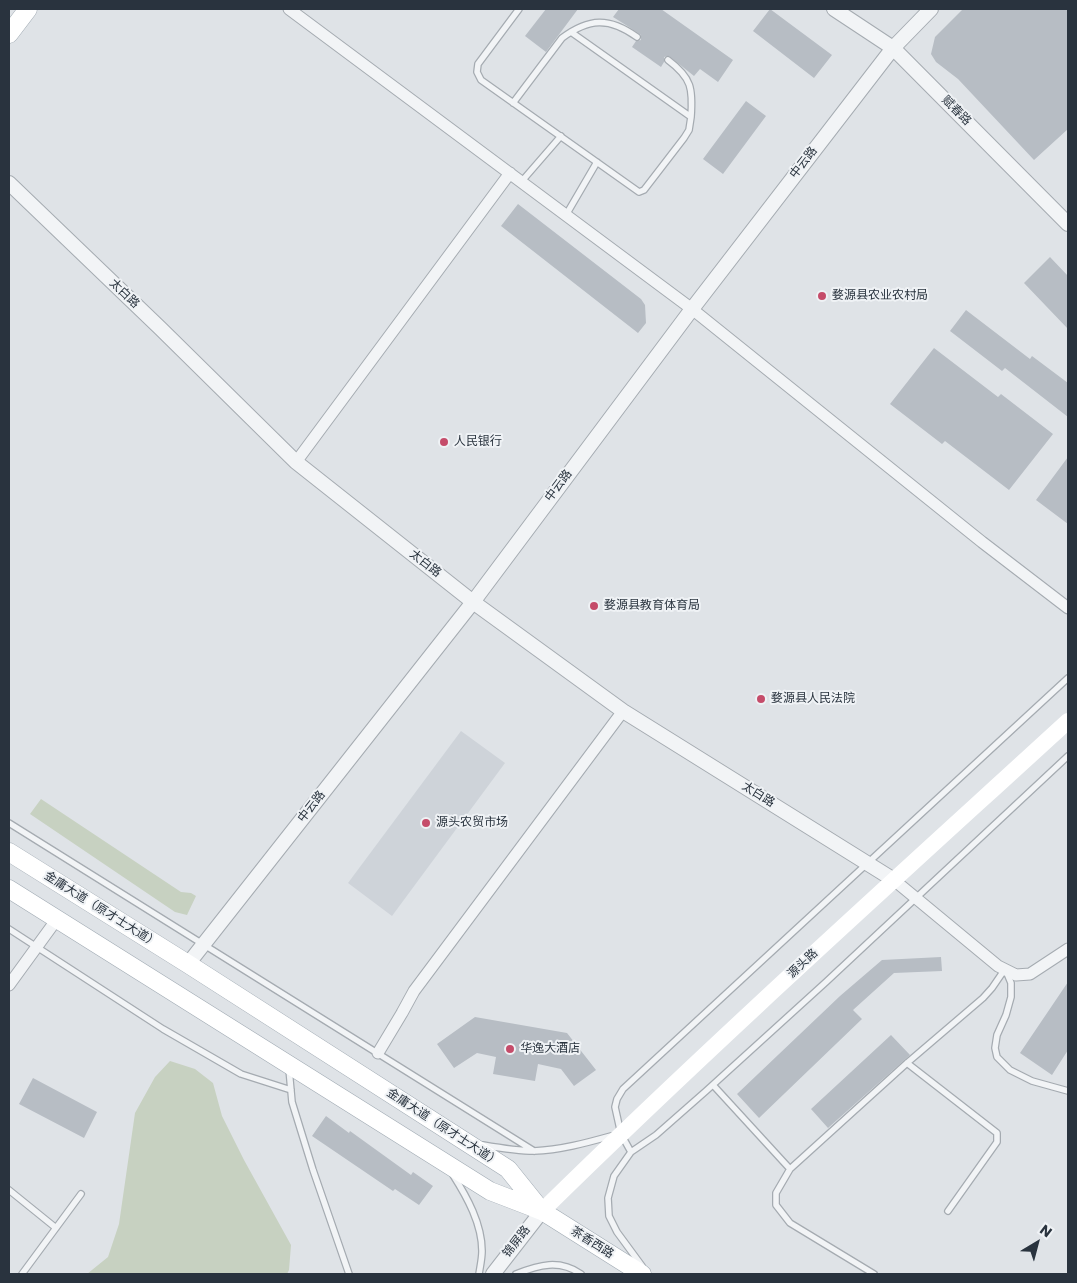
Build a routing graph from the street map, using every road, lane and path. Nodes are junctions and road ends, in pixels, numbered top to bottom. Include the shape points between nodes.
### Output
1 (28, 9) edge
2 (289, 9) edge
3 (519, 9) edge
4 (834, 9) edge
5 (931, 9) edge
6 (571, 32) junction
7 (9, 34) edge
8 (637, 37) dead end
9 (892, 48) junction
10 (668, 60) dead end
11 (513, 103) junction
12 (691, 117) junction
13 (560, 136) junction
14 (597, 162) junction
15 (510, 173) junction
16 (522, 181) junction
17 (9, 183) edge
18 (566, 215) junction
19 (1068, 224) edge
20 (692, 309) junction
21 (296, 462) junction
22 (473, 602) junction
23 (1068, 608) edge
24 (1068, 678) edge
25 (624, 711) junction
26 (1068, 721) edge
27 (1068, 756) edge
28 (9, 823) edge
29 (9, 852) edge
30 (868, 863) junction
31 (894, 880) junction
32 (9, 889) edge
33 (917, 898) junction
34 (57, 918) junction
35 (9, 930) edge
36 (203, 944) junction
37 (36, 947) junction
38 (1068, 949) edge
39 (188, 964) junction
40 (1005, 970) junction
41 (9, 984) edge
42 (378, 1053) junction
43 (907, 1063) junction
44 (288, 1064) junction
45 (713, 1085) junction
46 (291, 1090) junction
47 (1068, 1091) edge
48 (621, 1134) junction
49 (466, 1142) junction
50 (534, 1151) junction
51 (631, 1152) junction
52 (447, 1164) junction
53 (790, 1169) junction
54 (9, 1190) edge
55 (81, 1194) dead end
56 (542, 1211) junction
57 (948, 1211) dead end
58 (56, 1228) junction
59 (22, 1274) edge
60 (349, 1274) edge
61 (479, 1274) edge
62 (493, 1274) edge
63 (516, 1274) edge
64 (581, 1274) edge
65 (642, 1274) edge
66 (647, 1274) edge
67 (874, 1274) edge

1 - 7 main road
2 - 15 street
3 - 11 lane via 478,64 477,72 481,80
4 - 9 street, 赋春路
5 - 9 street, 中云路
6 - 8 lane via 601,22 617,25
6 - 11 lane via 562,38
6 - 12 lane
9 - 19 street, 赋春路
9 - 20 street, 中云路
10 - 12 lane via 690,84
11 - 13 lane
12 - 14 lane via 684,138 644,190 639,192
13 - 14 lane
13 - 16 lane
14 - 18 lane
15 - 16 street
15 - 21 street
16 - 18 street
17 - 21 street, 太白路
18 - 20 street
20 - 22 street, 中云路
20 - 23 street
21 - 22 street, 太白路
22 - 25 street, 太白路
22 - 36 street, 中云路
24 - 30 lane
25 - 30 street, 太白路
25 - 42 street via 414,991
26 - 31 main road, 源头路
27 - 33 lane
28 - 36 lane
29 - 39 main road, 金庸大道（原才士大道）
30 - 31 street, 太白路
30 - 48 lane via 624,1089 615,1108
31 - 33 street
31 - 48 main road, 源头路
32 - 34 main road
33 - 40 street
33 - 45 lane
34 - 37 street
34 - 44 main road
35 - 37 lane
36 - 39 street, 中云路
36 - 42 lane
37 - 41 street
37 - 46 lane via 163,1029 241,1074
38 - 40 street via 1030,974 1016,975
39 - 49 main road, 金庸大道（原才士大道）
40 - 43 lane via 983,998
40 - 47 lane via 1011,983 1011,997 995,1048 998,1057 1010,1070 1032,1081
42 - 50 lane
43 - 53 lane
43 - 57 lane via 996,1133 997,1142
44 - 46 lane
44 - 52 main road
45 - 51 lane via 656,1135
45 - 53 lane
46 - 60 lane via 313,1170
48 - 50 lane via 580,1145
48 - 51 lane
48 - 56 main road, 源头路
49 - 50 lane
49 - 56 main road, 金庸大道（原才士大道） via 508,1169
51 - 66 lane via 614,1176 608,1198 609,1216
52 - 56 main road via 490,1191
52 - 61 lane via 465,1193 481,1237
53 - 67 lane via 776,1193 776,1205 790,1223
54 - 58 lane
55 - 58 lane
56 - 62 street, 锦屏路
56 - 65 main road, 茶香西路
58 - 59 lane
63 - 64 lane via 537,1266 556,1264

